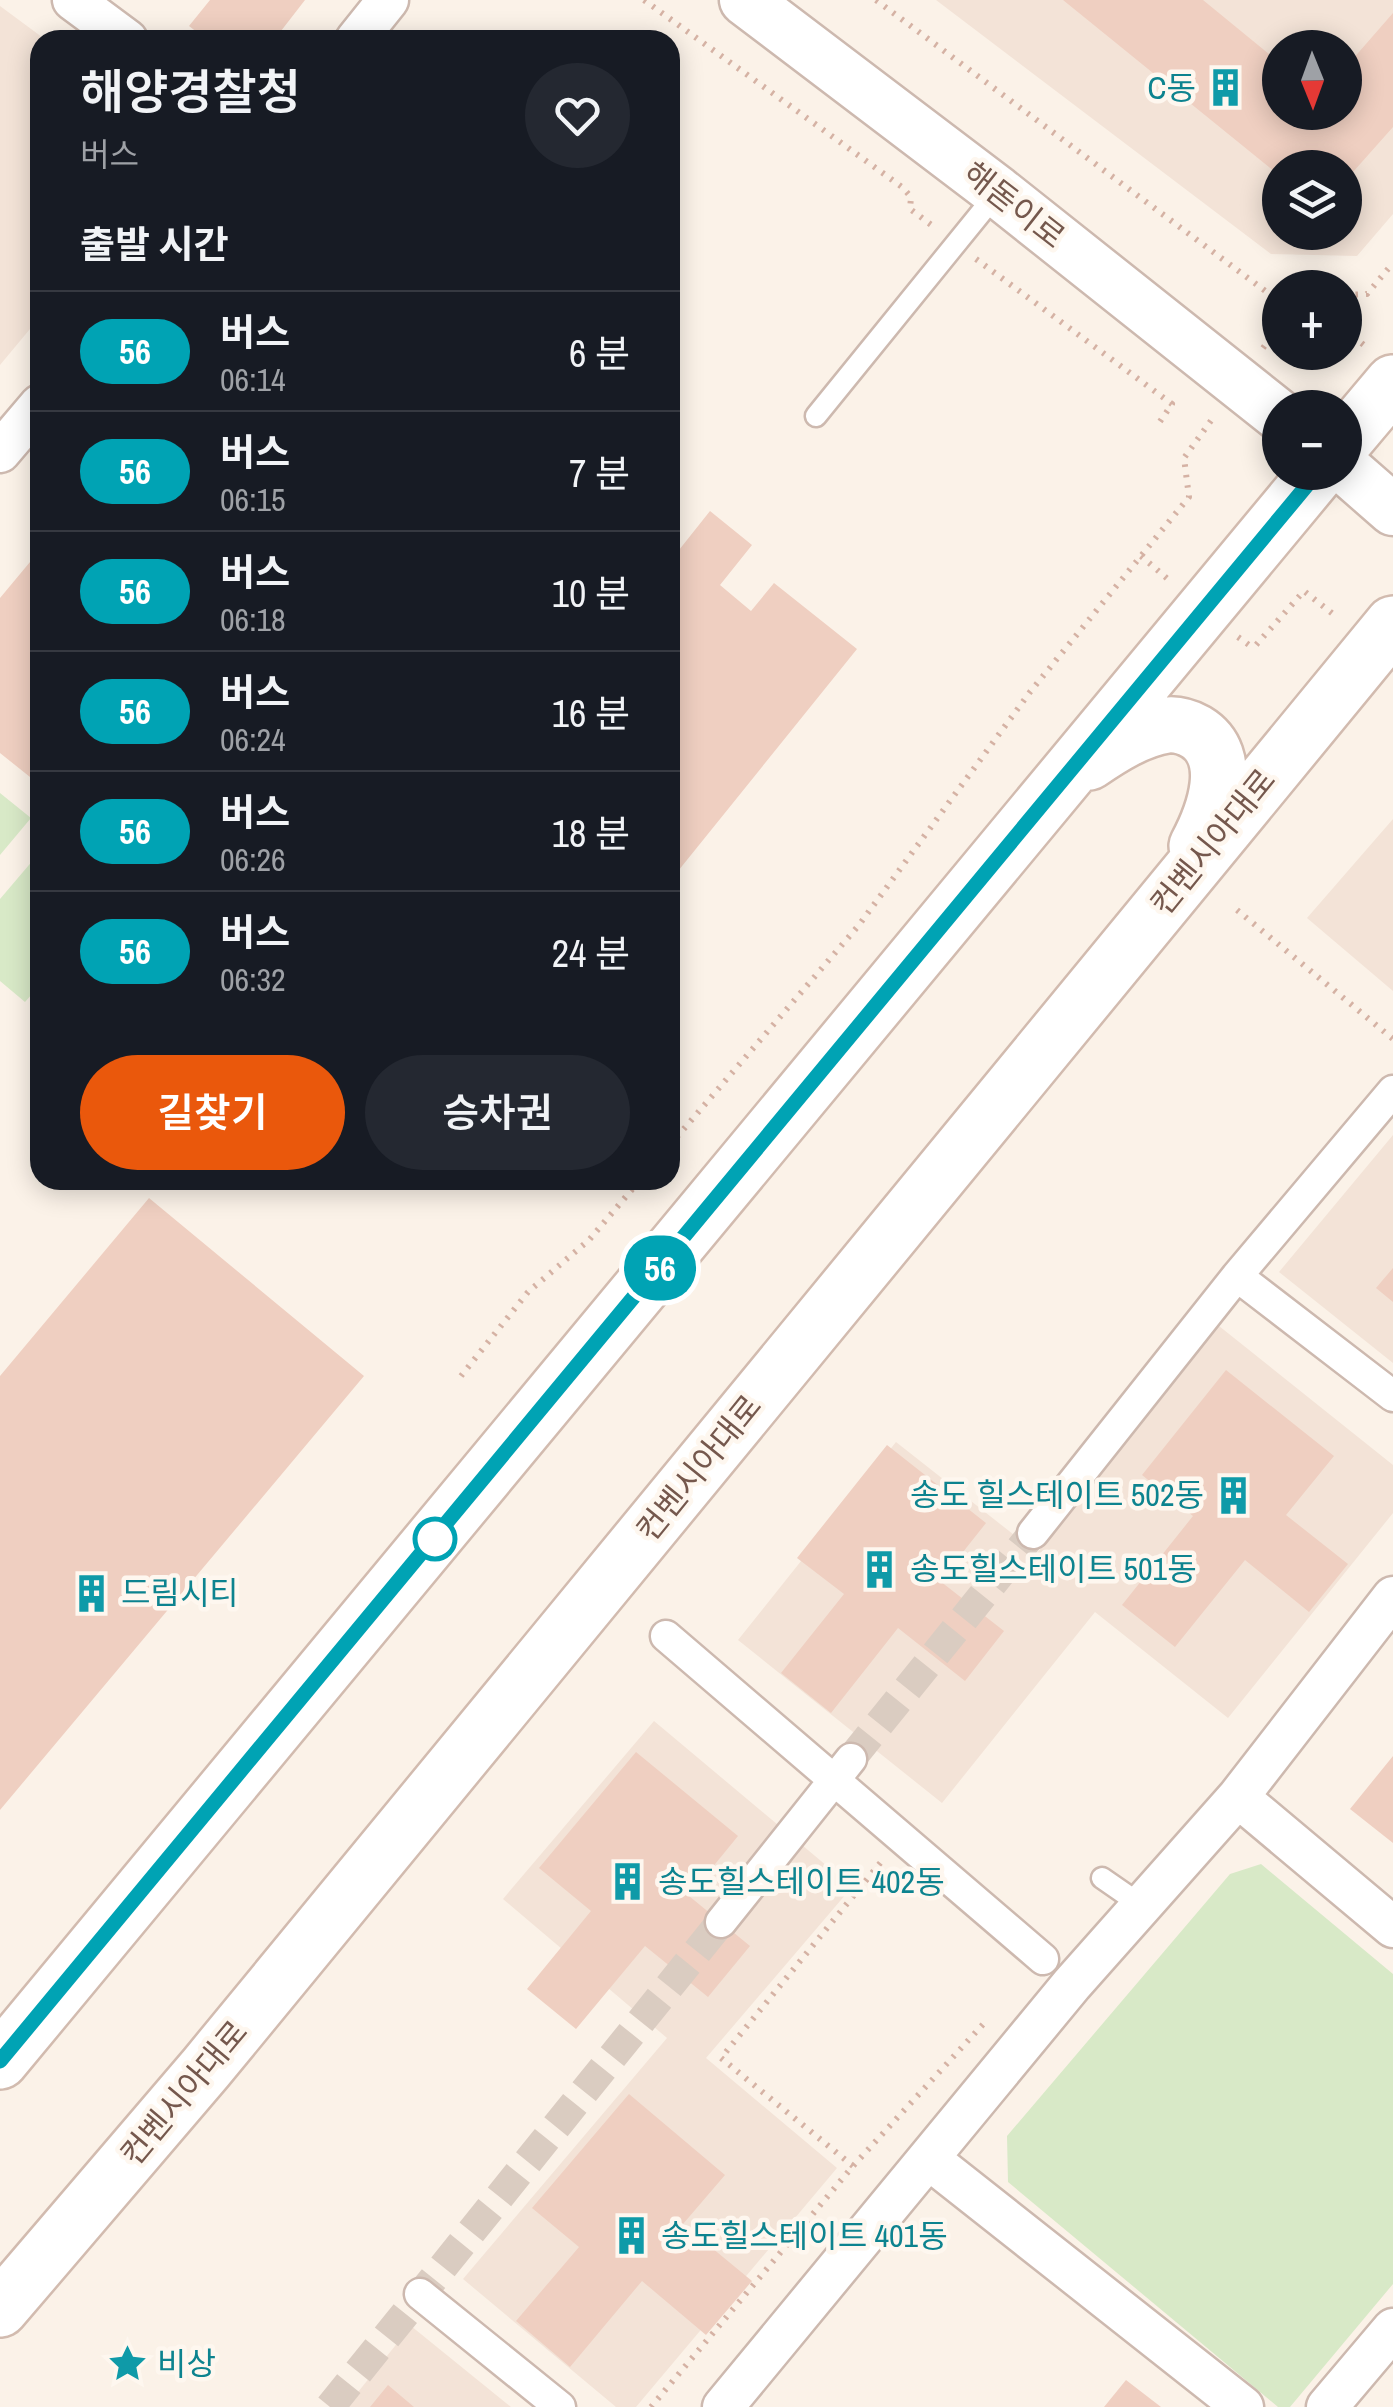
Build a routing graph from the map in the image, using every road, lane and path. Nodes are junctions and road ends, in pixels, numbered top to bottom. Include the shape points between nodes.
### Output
1 (74, 0) edge
2 (388, 0) edge
3 (644, 0) edge
4 (744, 0) edge
5 (876, 0) edge
6 (113, 30) edge
7 (364, 30) edge
8 (998, 192) junction
9 (910, 208) dead end
10 (1393, 262) edge
11 (996, 274) dead end
12 (1262, 289) edge
13 (1362, 294) edge
14 (1393, 383) edge
15 (1262, 402) edge
16 (816, 416) dead end
17 (30, 417) edge
18 (1362, 420) edge
19 (1159, 423) dead end
20 (0, 452) edge
21 (1184, 458) dead end
22 (1362, 483) edge
23 (1303, 490) edge
24 (1393, 510) edge
25 (1140, 556) junction
26 (1155, 568) dead end
27 (1324, 606) dead end
28 (1393, 624) edge
29 (1234, 634) dead end
30 (1058, 784) junction
31 (1173, 891) junction
32 (1237, 910) dead end
33 (1393, 1040) edge
34 (1393, 1091) edge
35 (680, 1134) edge
36 (631, 1190) edge
37 (1236, 1276) junction
38 (461, 1376) dead end
39 (1393, 1396) edge
40 (1034, 1533) tunnel mouth
41 (1393, 1597) edge
42 (666, 1636) dead end
43 (851, 1759) tunnel mouth
44 (1238, 1797) junction
45 (902, 1837) junction
46 (1102, 1878) dead end
47 (1142, 1905) junction
48 (721, 1922) tunnel mouth
49 (1393, 1927) edge
50 (1043, 1959) dead end
51 (0, 2061) edge
52 (929, 2159) junction
53 (854, 2166) dead end
54 (420, 2294) dead end
55 (0, 2309) edge
56 (1393, 2328) edge
57 (560, 2407) edge
58 (723, 2407) edge
59 (1243, 2407) edge
60 (1327, 2407) edge

1 - 6 street
2 - 7 street
3 - 9 path via 902,187
4 - 8 street, 해돋이로
5 - 12 path
8 - 15 street, 해돋이로
8 - 16 lane
10 - 13 path
11 - 19 path via 1172,404
14 - 18 main road
17 - 20 street
21 - 25 path via 1189,496
22 - 24 street
23 - 30 main road
25 - 26 path
25 - 35 path via 1030,692 859,925
27 - 29 path via 1304,591 1256,645
28 - 31 main road, 컨벤시아대로
30 - 31 main road via 1116,744 1167,725 1186,726 1210,742 1219,770 1213,810
30 - 51 main road
31 - 55 main road, 컨벤시아대로 via 206,2068
32 - 33 path
34 - 37 street
36 - 38 path via 588,1240 528,1292
37 - 39 street
37 - 40 street
41 - 44 street
42 - 45 street
43 - 48 street
44 - 47 street
44 - 49 street
45 - 50 street
45 - 53 path via 721,2058
46 - 47 lane
47 - 52 street
52 - 58 street
52 - 59 street
54 - 57 street
56 - 60 street

